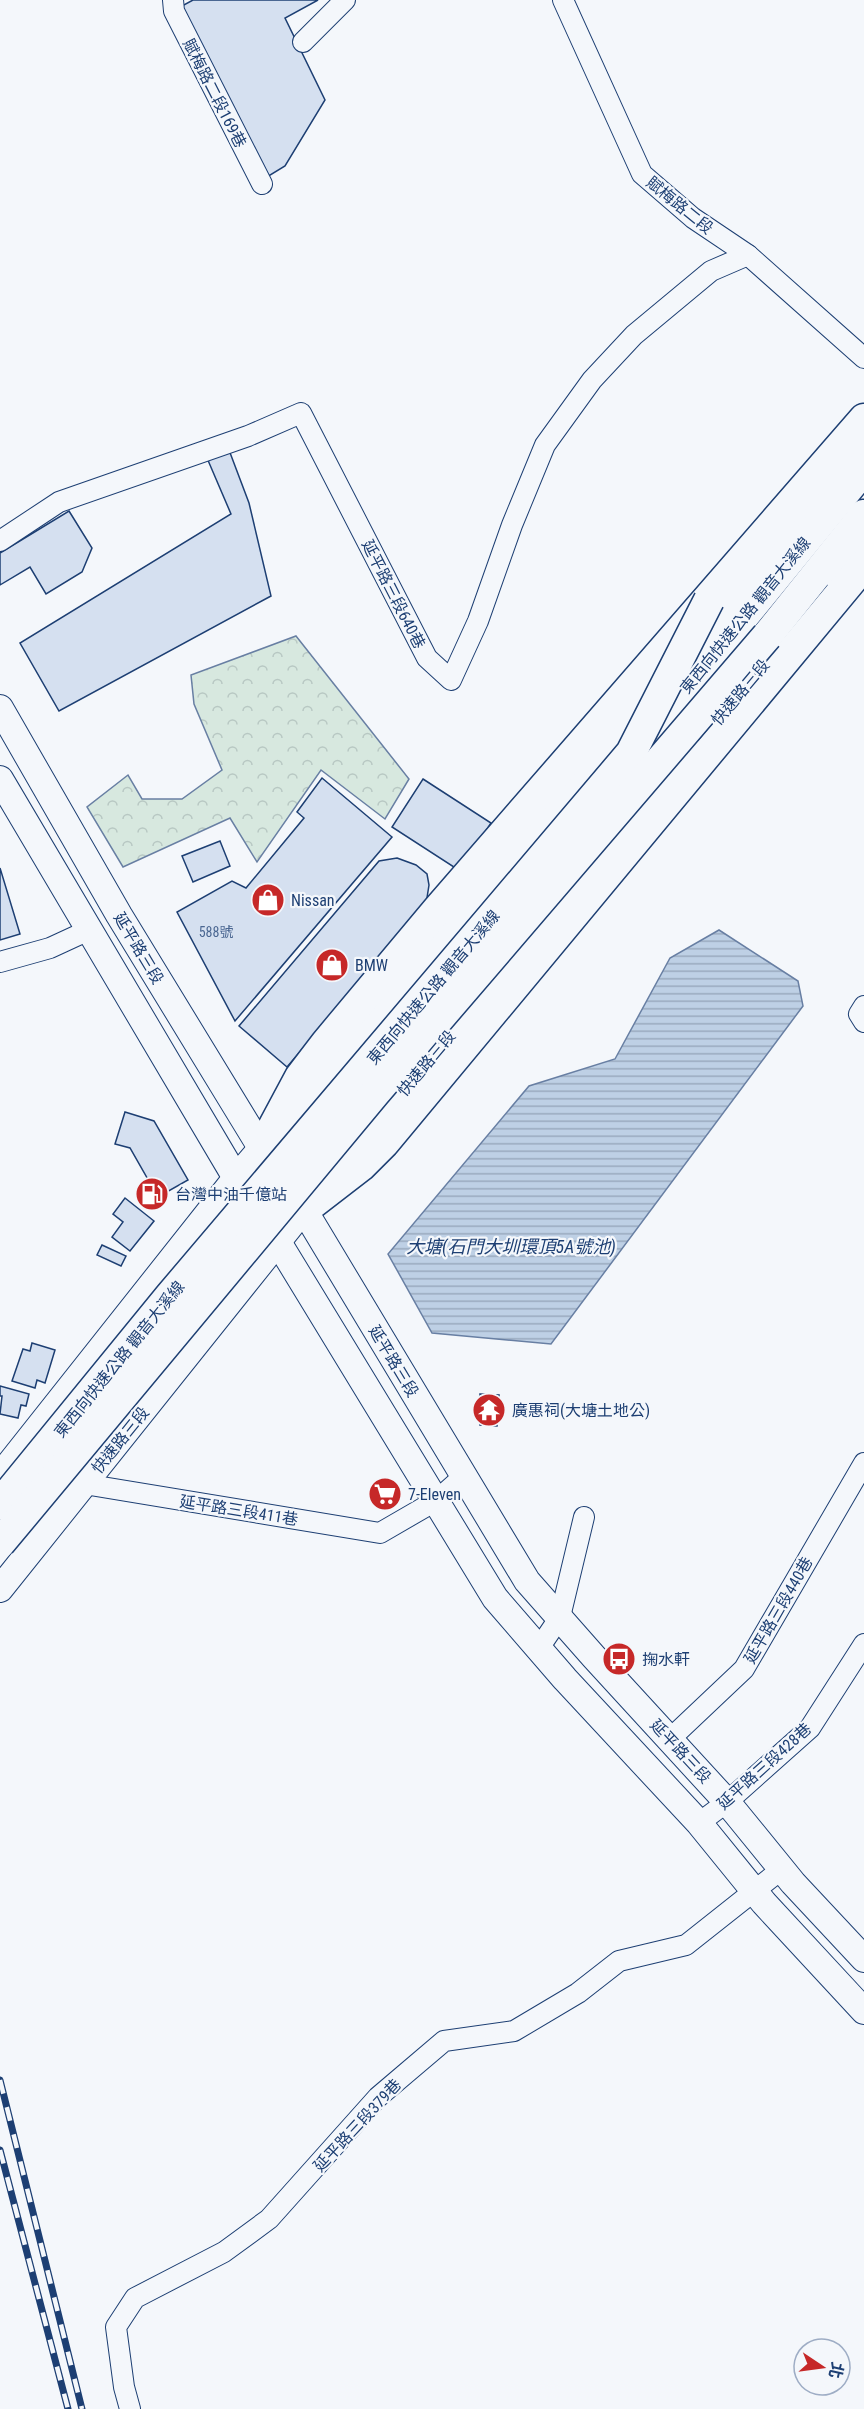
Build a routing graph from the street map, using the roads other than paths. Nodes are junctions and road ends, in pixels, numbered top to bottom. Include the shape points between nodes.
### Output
1 (173, 0) edge
2 (345, 0) edge
3 (563, 0) edge
4 (303, 42) dead end
5 (262, 184) dead end
6 (748, 255) junction
7 (864, 358) edge
8 (864, 419) edge
9 (864, 443) edge
10 (864, 469) edge
11 (864, 516) edge
12 (864, 533) edge
13 (0, 541) edge
14 (864, 546) edge
15 (864, 565) edge
16 (709, 600) junction
17 (767, 636) junction
18 (0, 708) edge
19 (631, 753) junction
20 (0, 779) edge
21 (119, 915) junction
22 (89, 930) junction
23 (0, 962) edge
24 (864, 1006) edge
25 (864, 1022) edge
26 (261, 1150) junction
27 (236, 1178) junction
28 (304, 1210) junction
29 (278, 1242) junction
30 (114, 1334) junction
31 (163, 1386) junction
32 (864, 1463) edge
33 (3, 1468) edge
34 (464, 1476) junction
35 (84, 1486) junction
36 (437, 1500) junction
37 (0, 1504) edge
38 (584, 1517) dead end
39 (0, 1543) edge
40 (0, 1589) edge
41 (560, 1617) junction
42 (864, 1644) edge
43 (539, 1648) junction
44 (670, 1739) junction
45 (728, 1802) junction
46 (699, 1823) junction
47 (782, 1869) junction
48 (755, 1892) junction
49 (864, 1959) edge
50 (864, 2011) edge
51 (130, 2409) edge

1 - 5 street, 賦梅路二段169巷 via 174,11
2 - 4 street
3 - 6 street, 賦梅路二段 via 642,174 693,218
6 - 7 street, 賦梅路二段
6 - 13 street, 延平路三段640巷 via 711,271 634,335 592,380 544,445 478,621 451,680 427,658 301,412 248,436 59,502
8 - 16 highway
9 - 26 main road
10 - 19 highway, 東西向快速公路 觀音大溪線, bridge
11 - 17 highway, 東西向快速公路 觀音大溪線
12 - 17 highway
14 - 28 main road, 快速路三段
15 - 28 highway via 384,1143
16 - 19 highway, bridge
16 - 26 highway, bridge via 374,986 300,1077
17 - 39 highway, 東西向快速公路 觀音大溪線, bridge via 368,1102
18 - 21 main road, 延平路三段
19 - 37 highway, 東西向快速公路 觀音大溪線, bridge via 170,1296
20 - 22 main road, 延平路三段
21 - 22 main road
21 - 26 main road, 延平路三段
22 - 23 street via 50,948
22 - 27 main road, 延平路三段
24 - 25 street via 859,1014
26 - 27 main road
26 - 28 main road, 延平路三段
27 - 29 main road, 延平路三段
27 - 30 main road
28 - 29 main road, 快速路三段
28 - 34 main road, 延平路三段
29 - 31 main road, 快速路三段
29 - 36 main road, 延平路三段
30 - 31 street
30 - 33 main road
31 - 35 main road, 快速路三段
32 - 44 street, 延平路三段440巷 via 744,1669
33 - 35 street, 延平路三段411巷
34 - 36 street, 延平路三段411巷
34 - 41 main road, 延平路三段 via 527,1581
35 - 36 street, 延平路三段411巷 via 380,1533
35 - 40 main road, 快速路三段
36 - 43 main road, 延平路三段 via 495,1598
38 - 41 street
41 - 43 street
41 - 44 main road, 延平路三段
42 - 45 street, 延平路三段428巷 via 810,1728
43 - 46 main road, 延平路三段
44 - 45 main road, 延平路三段
45 - 46 street, 延平路三段428巷
45 - 47 main road, 延平路三段
46 - 48 main road, 延平路三段
47 - 48 street, 延平路三段379巷
47 - 49 main road, 延平路三段
48 - 50 main road, 延平路三段
48 - 51 street, 延平路三段379巷 via 686,1945 619,1960 578,1993 514,2031 444,2041 378,2097 269,2220 224,2252 135,2298 116,2327

